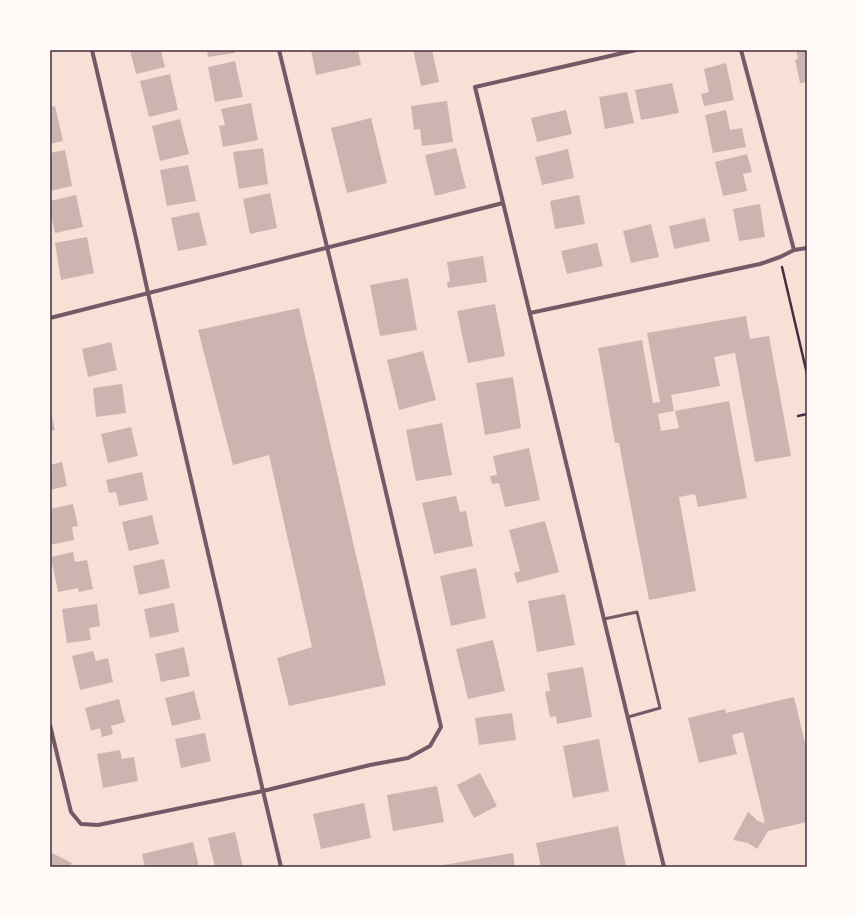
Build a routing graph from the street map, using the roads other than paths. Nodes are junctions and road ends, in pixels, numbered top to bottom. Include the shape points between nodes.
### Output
1 (92, 50) edge
2 (279, 50) edge
3 (636, 50) edge
4 (741, 50) edge
5 (503, 203) junction
6 (328, 247) junction
7 (807, 248) edge
8 (794, 250) junction
9 (148, 293) junction
10 (530, 313) junction
11 (50, 318) edge
12 (604, 619) junction
13 (628, 717) junction
14 (50, 725) edge
15 (262, 791) junction
16 (281, 867) edge
17 (664, 867) edge

1 - 9 street
2 - 6 street
3 - 5 street via 475,87
4 - 8 street
5 - 6 street
5 - 10 street
6 - 9 street
6 - 15 street via 441,727 430,746 408,758
7 - 8 street
8 - 10 street via 760,264
9 - 11 street
9 - 15 street
10 - 12 street
12 - 13 street
12 - 13 lane via 637,612 660,708
13 - 17 street
14 - 15 street via 71,812 81,824 98,825
15 - 16 street

